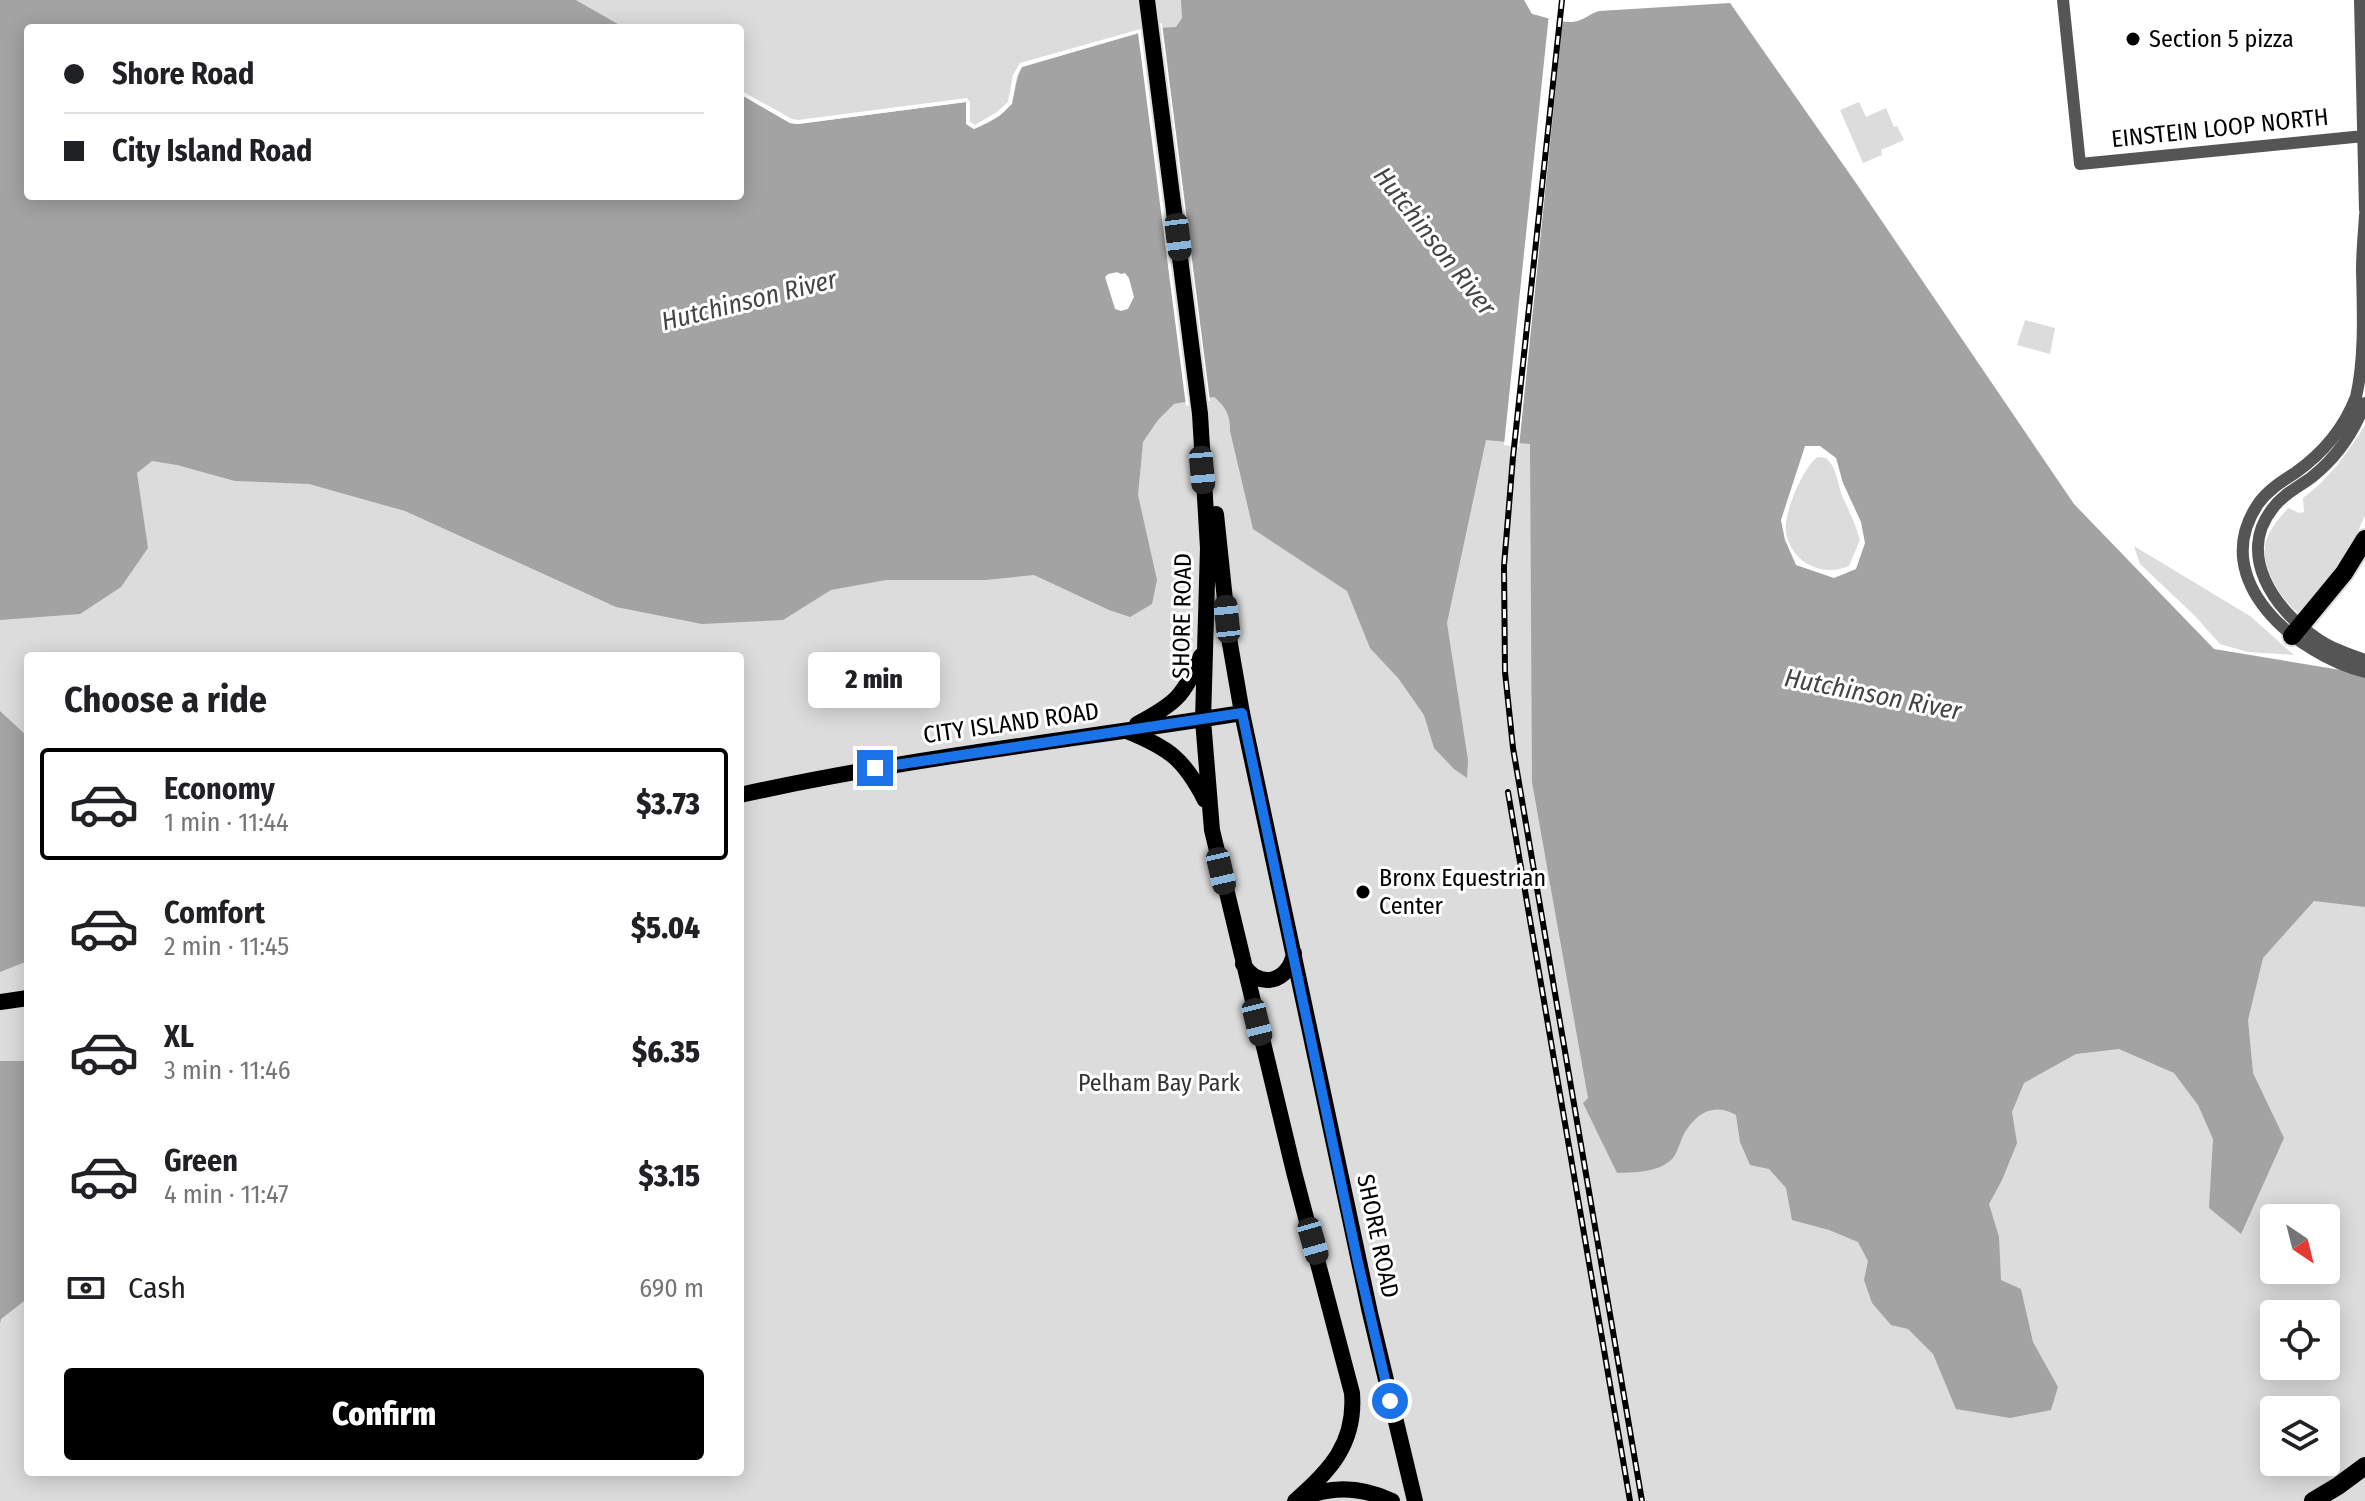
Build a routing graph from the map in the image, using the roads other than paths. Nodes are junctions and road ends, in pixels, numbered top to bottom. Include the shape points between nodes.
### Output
1 (2063, 0) edge
2 (2360, 0) edge
3 (1148, 4) edge
4 (2364, 136) edge
5 (2365, 212) edge
6 (2365, 403) edge
7 (1200, 414) junction
8 (2365, 539) edge
9 (2297, 631) junction
10 (1205, 645) junction
11 (2365, 660) edge
12 (2365, 672) edge
13 (1242, 713) junction
14 (1203, 720) junction
15 (1125, 730) junction
16 (744, 794) edge
17 (1209, 808) junction
18 (1294, 950) junction
19 (1242, 962) junction
20 (24, 999) edge
21 (0, 1002) edge
22 (2365, 1466) edge
23 (1296, 1501) edge
24 (1392, 1501) edge
25 (1415, 1501) edge
26 (2313, 1501) edge

1 - 4 street, EINSTEIN LOOP NORTH via 2080,164
2 - 4 street
3 - 7 main road, SHORE ROAD
4 - 5 street
5 - 9 street via 2363,362 2357,394 2324,449 2264,497 2245,536 2245,561 2255,592 2270,615
6 - 9 street via 2339,450 2276,503 2261,531 2262,575
7 - 10 main road, SHORE ROAD via 1208,548
7 - 13 main road, SHORE ROAD via 1212,467
8 - 9 highway
9 - 11 street
9 - 12 street via 2323,657
10 - 14 main road, SHORE ROAD
10 - 15 main road via 1183,693
13 - 14 main road, CITY ISLAND ROAD
13 - 18 main road, SHORE ROAD
14 - 15 main road, CITY ISLAND ROAD
14 - 17 main road, SHORE ROAD
15 - 16 main road, CITY ISLAND ROAD via 825,776
15 - 17 main road via 1172,753
17 - 19 main road, SHORE ROAD
18 - 19 main road via 1290,967 1275,978 1256,977
18 - 25 main road, SHORE ROAD
19 - 23 main road, SHORE ROAD via 1352,1393 1352,1419 1337,1459
20 - 21 main road
22 - 26 highway
23 - 24 main road via 1344,1489

